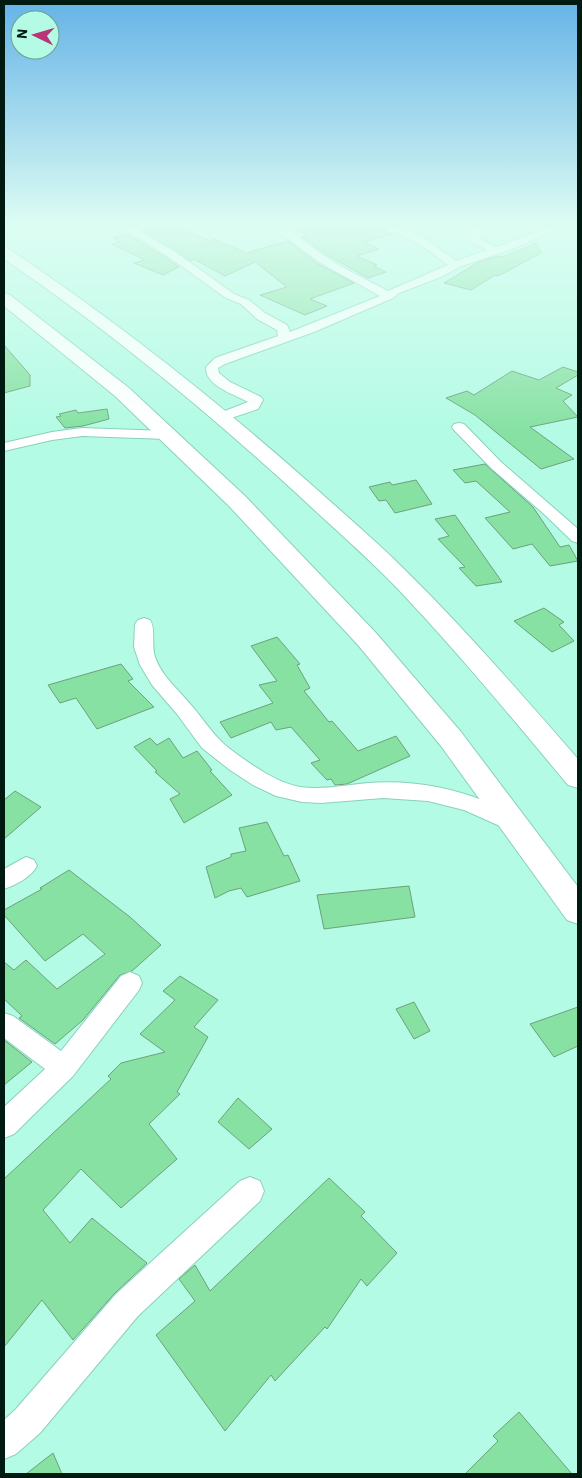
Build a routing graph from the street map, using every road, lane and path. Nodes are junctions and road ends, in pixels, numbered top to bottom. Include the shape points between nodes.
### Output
1 (62, 294) edge
2 (227, 294) edge
3 (385, 294) edge
4 (389, 296) joint
5 (4, 298) edge
6 (284, 337) junction
7 (222, 417) junction
8 (459, 427) dead end
9 (167, 435) junction
10 (4, 447) edge
11 (578, 538) edge
12 (144, 624) dead end
13 (578, 778) edge
14 (487, 788) junction
15 (453, 800) junction
16 (515, 825) junction
17 (26, 866) dead end
18 (4, 880) edge
19 (578, 911) edge
20 (130, 983) dead end
21 (4, 1024) edge
22 (64, 1068) junction
23 (4, 1125) edge
24 (250, 1191) dead end
25 (4, 1442) edge

1 - 7 highway via 164,368
2 - 6 street via 283,328
3 - 4 street
4 - 6 street
5 - 9 highway via 122,392
6 - 7 street via 212,367 216,379 256,400 253,406
7 - 13 highway via 405,584
8 - 11 street via 496,465
9 - 10 street via 82,432
9 - 14 highway via 237,501 367,639 451,739
12 - 15 street via 143,646 147,660 163,688 209,743 268,783 293,793 410,791
14 - 15 street
14 - 16 highway
15 - 16 street via 483,808
16 - 19 highway
17 - 18 street
20 - 22 street
21 - 22 street
22 - 23 street
24 - 25 street via 127,1305 28,1421

